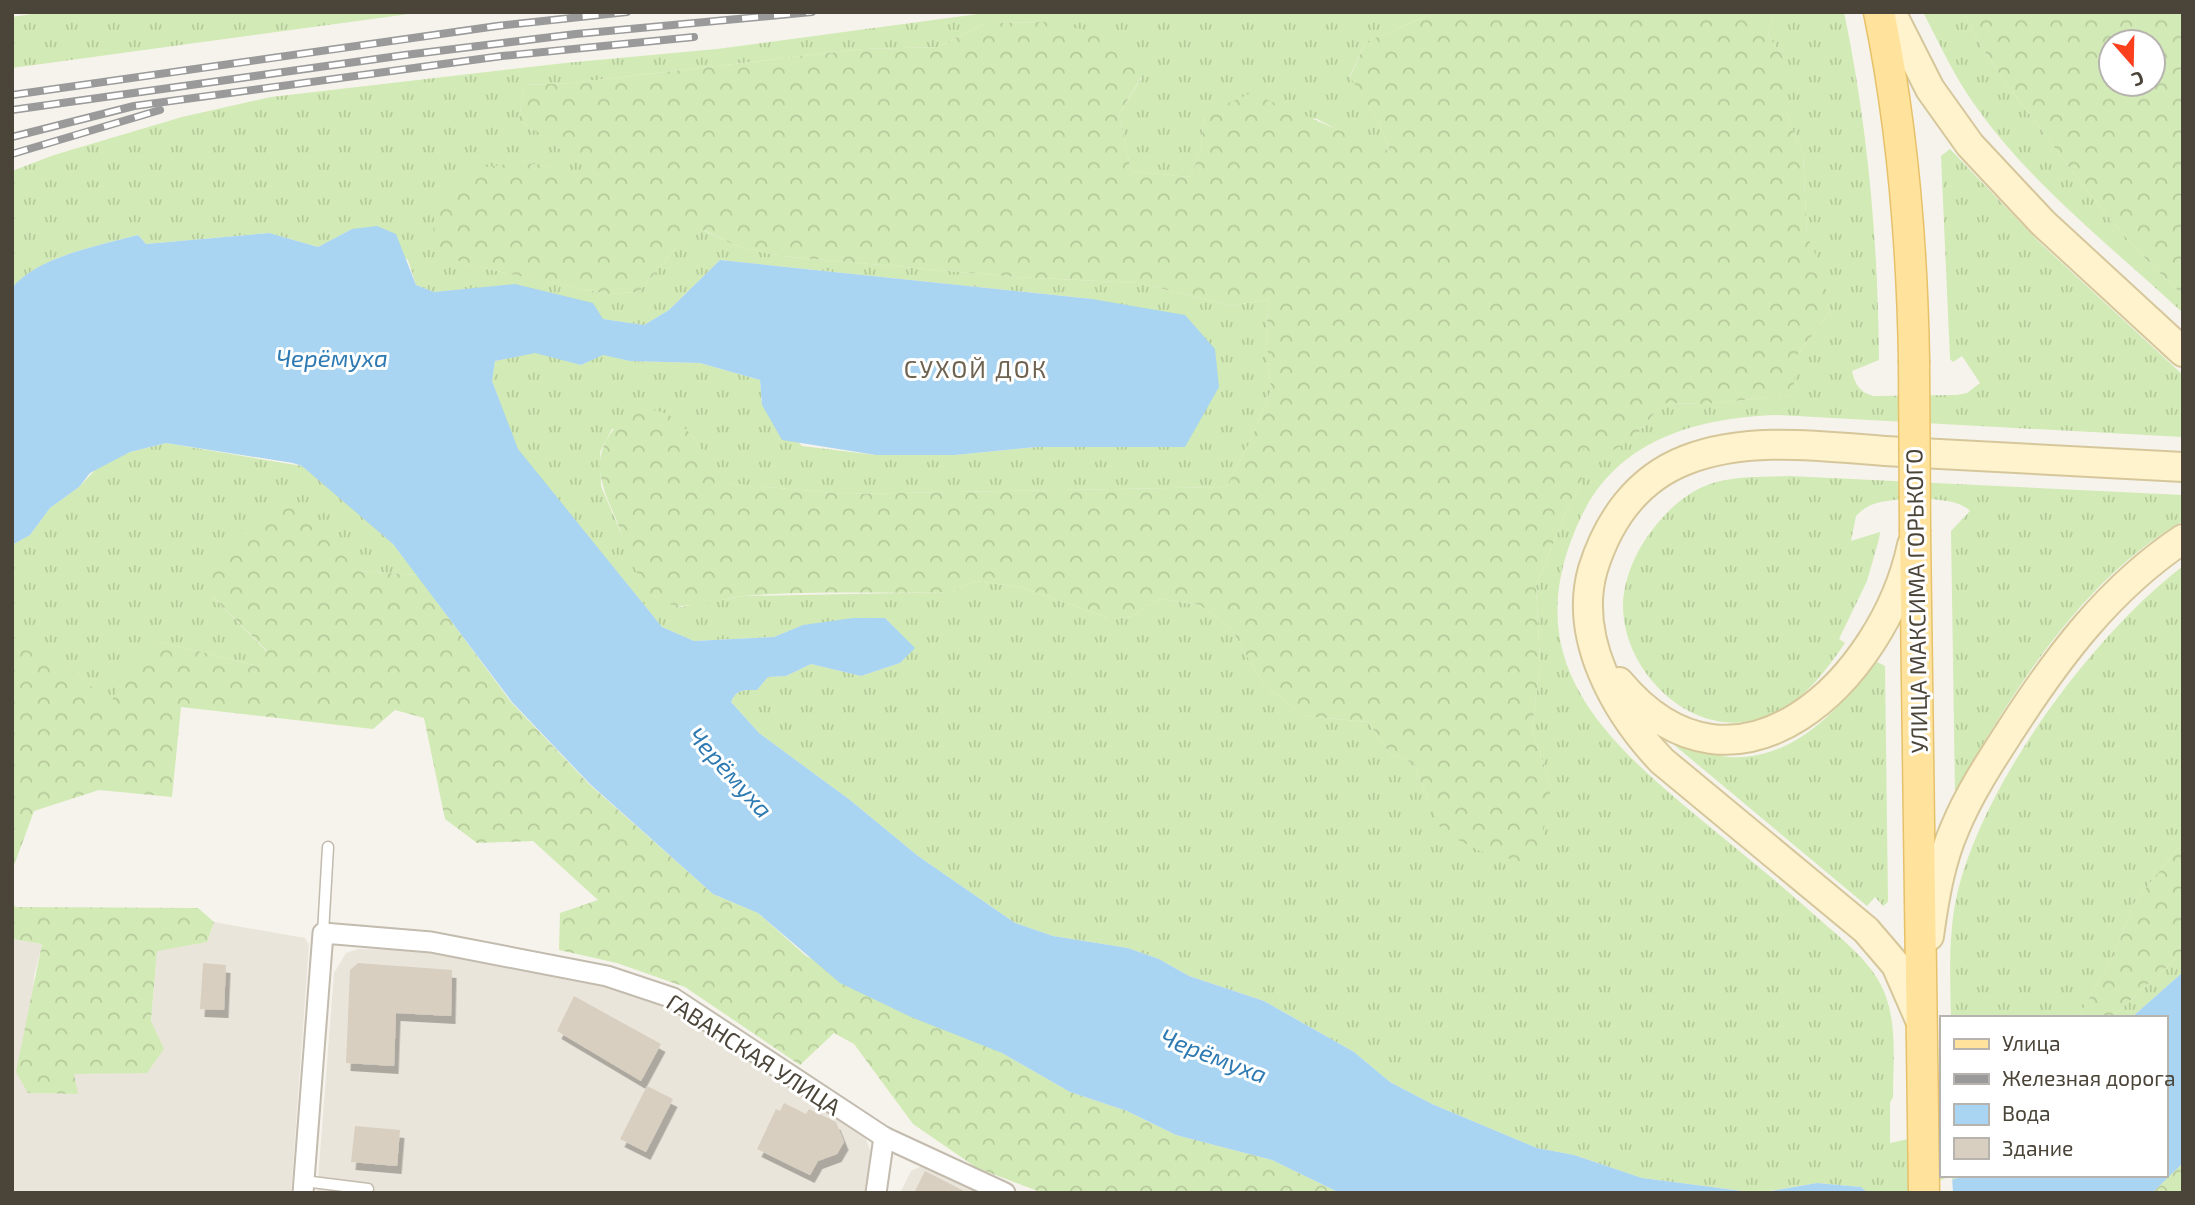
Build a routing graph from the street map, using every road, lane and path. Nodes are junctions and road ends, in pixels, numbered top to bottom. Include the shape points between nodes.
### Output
1 (1879, 12) edge
2 (1891, 12) edge
3 (2183, 352) edge
4 (2183, 467) edge
5 (1915, 532) junction
6 (2183, 539) edge
7 (1589, 604) junction
8 (328, 847) dead end
9 (323, 933) junction
10 (1922, 1030) junction
11 (884, 1137) junction
12 (303, 1187) edge
13 (368, 1189) dead end
14 (876, 1193) edge
15 (1006, 1193) edge
16 (1923, 1193) edge

1 - 5 main road, УЛИЦА МАКСИМА ГОРЬКОГО, bridge via 1903,149 1914,360
2 - 3 main road via 1942,108 1977,154 2043,223
4 - 7 main road via 1776,446 1711,452 1662,471 1623,506 1599,550
5 - 7 main road via 1883,618 1837,685 1792,723 1753,738 1710,738 1683,731 1636,702 1608,665
5 - 10 main road, УЛИЦА МАКСИМА ГОРЬКОГО
6 - 10 main road via 2129,582 2076,636 1968,799 1937,887
7 - 10 main road via 1601,665 1638,736 1877,941 1906,984
8 - 9 lane
9 - 11 street, ГАВАНСКАЯ УЛИЦА via 431,942 607,976 673,998
9 - 12 street
10 - 16 main road, УЛИЦА МАКСИМА ГОРЬКОГО
11 - 14 street
11 - 15 street, ГАВАНСКАЯ УЛИЦА
12 - 13 lane

